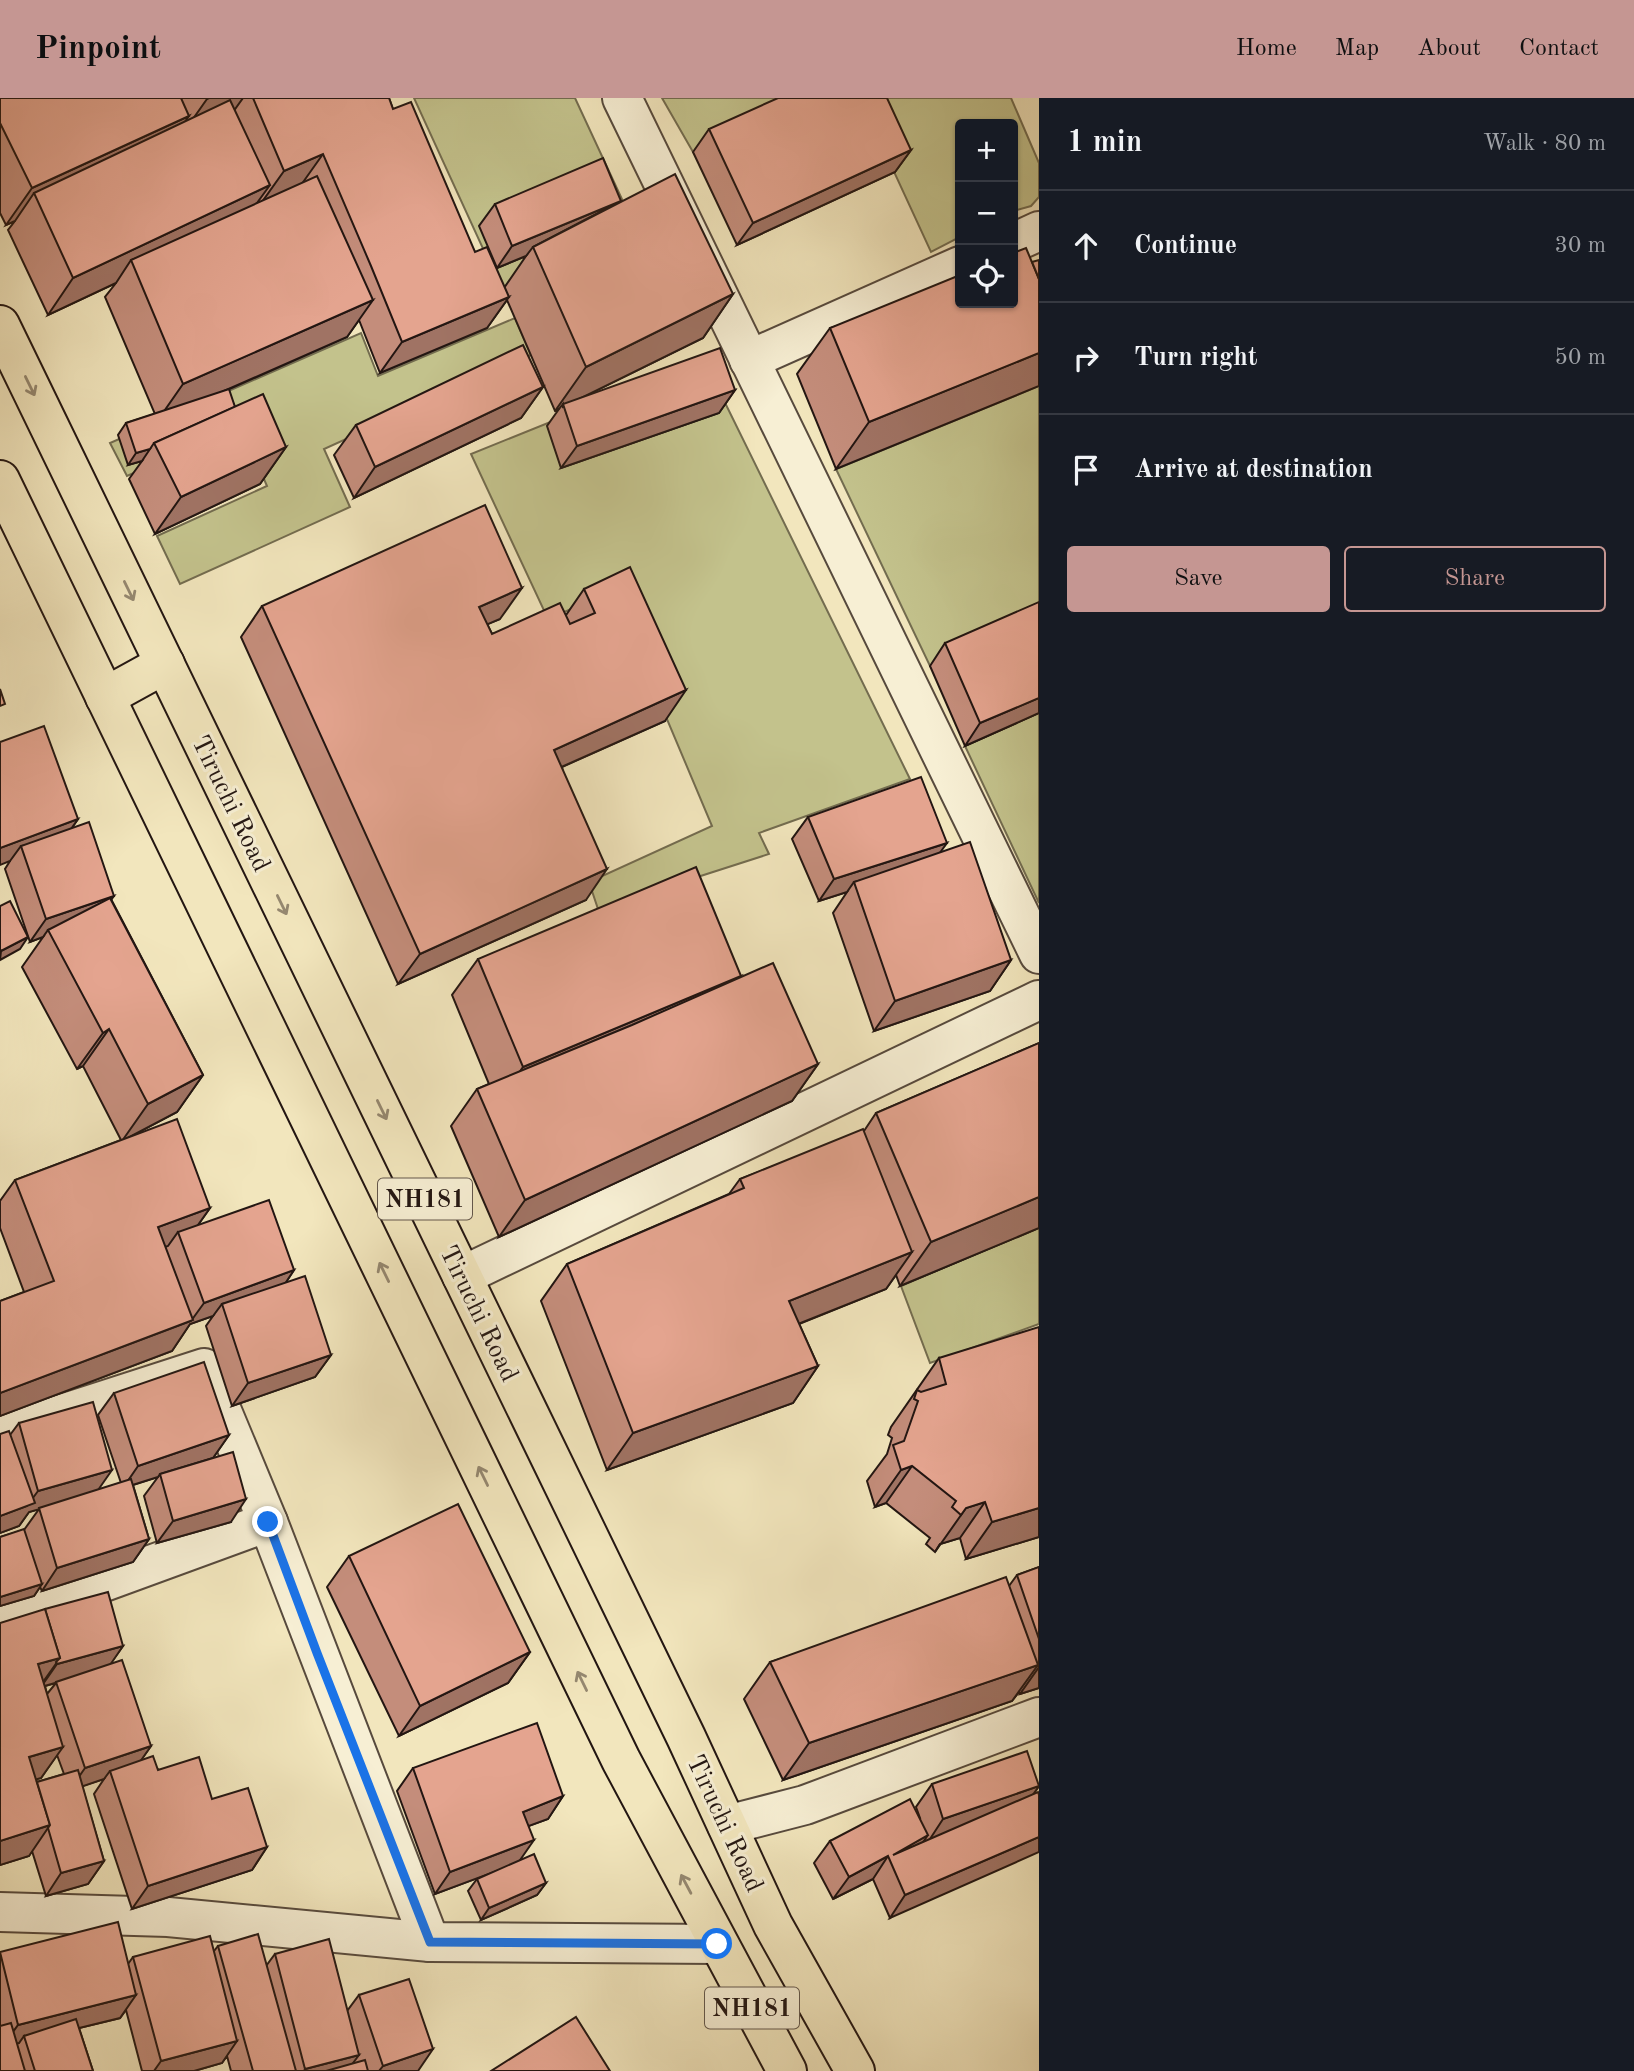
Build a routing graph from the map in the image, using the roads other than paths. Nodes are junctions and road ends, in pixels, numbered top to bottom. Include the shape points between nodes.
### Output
1 (622, 98) edge
2 (1039, 231) edge
3 (1018, 241) edge
4 (955, 268) edge
5 (0, 325) edge
6 (749, 360) junction
7 (0, 480) edge
8 (165, 664) junction
9 (105, 697) junction
10 (1039, 954) edge
11 (1039, 1000) edge
12 (462, 1276) junction
13 (0, 1434) edge
14 (268, 1522) junction
15 (0, 1620) edge
16 (1039, 1717) edge
17 (727, 1825) junction
18 (0, 1912) edge
19 (430, 1942) junction
20 (717, 1944) junction
21 (787, 2071) edge
22 (855, 2071) edge

1 - 6 street
2 - 3 street
4 - 6 street
5 -> 8 highway, Tiruchi Road / NH181
6 - 10 street
7 - 9 highway, NH181
8 - 9 highway
8 -> 12 highway, Tiruchi Road / NH181
20 -> 9 highway, NH181 via 621,1760
11 - 12 street
12 - 17 highway, Tiruchi Road / NH181
13 - 14 street via 204,1368
14 - 15 street
14 - 19 street
16 - 17 street via 805,1805
17 - 22 highway, Tiruchi Road / NH181 via 773,1925
18 - 19 street via 168,1917
19 - 20 street
20 - 21 highway, NH181

